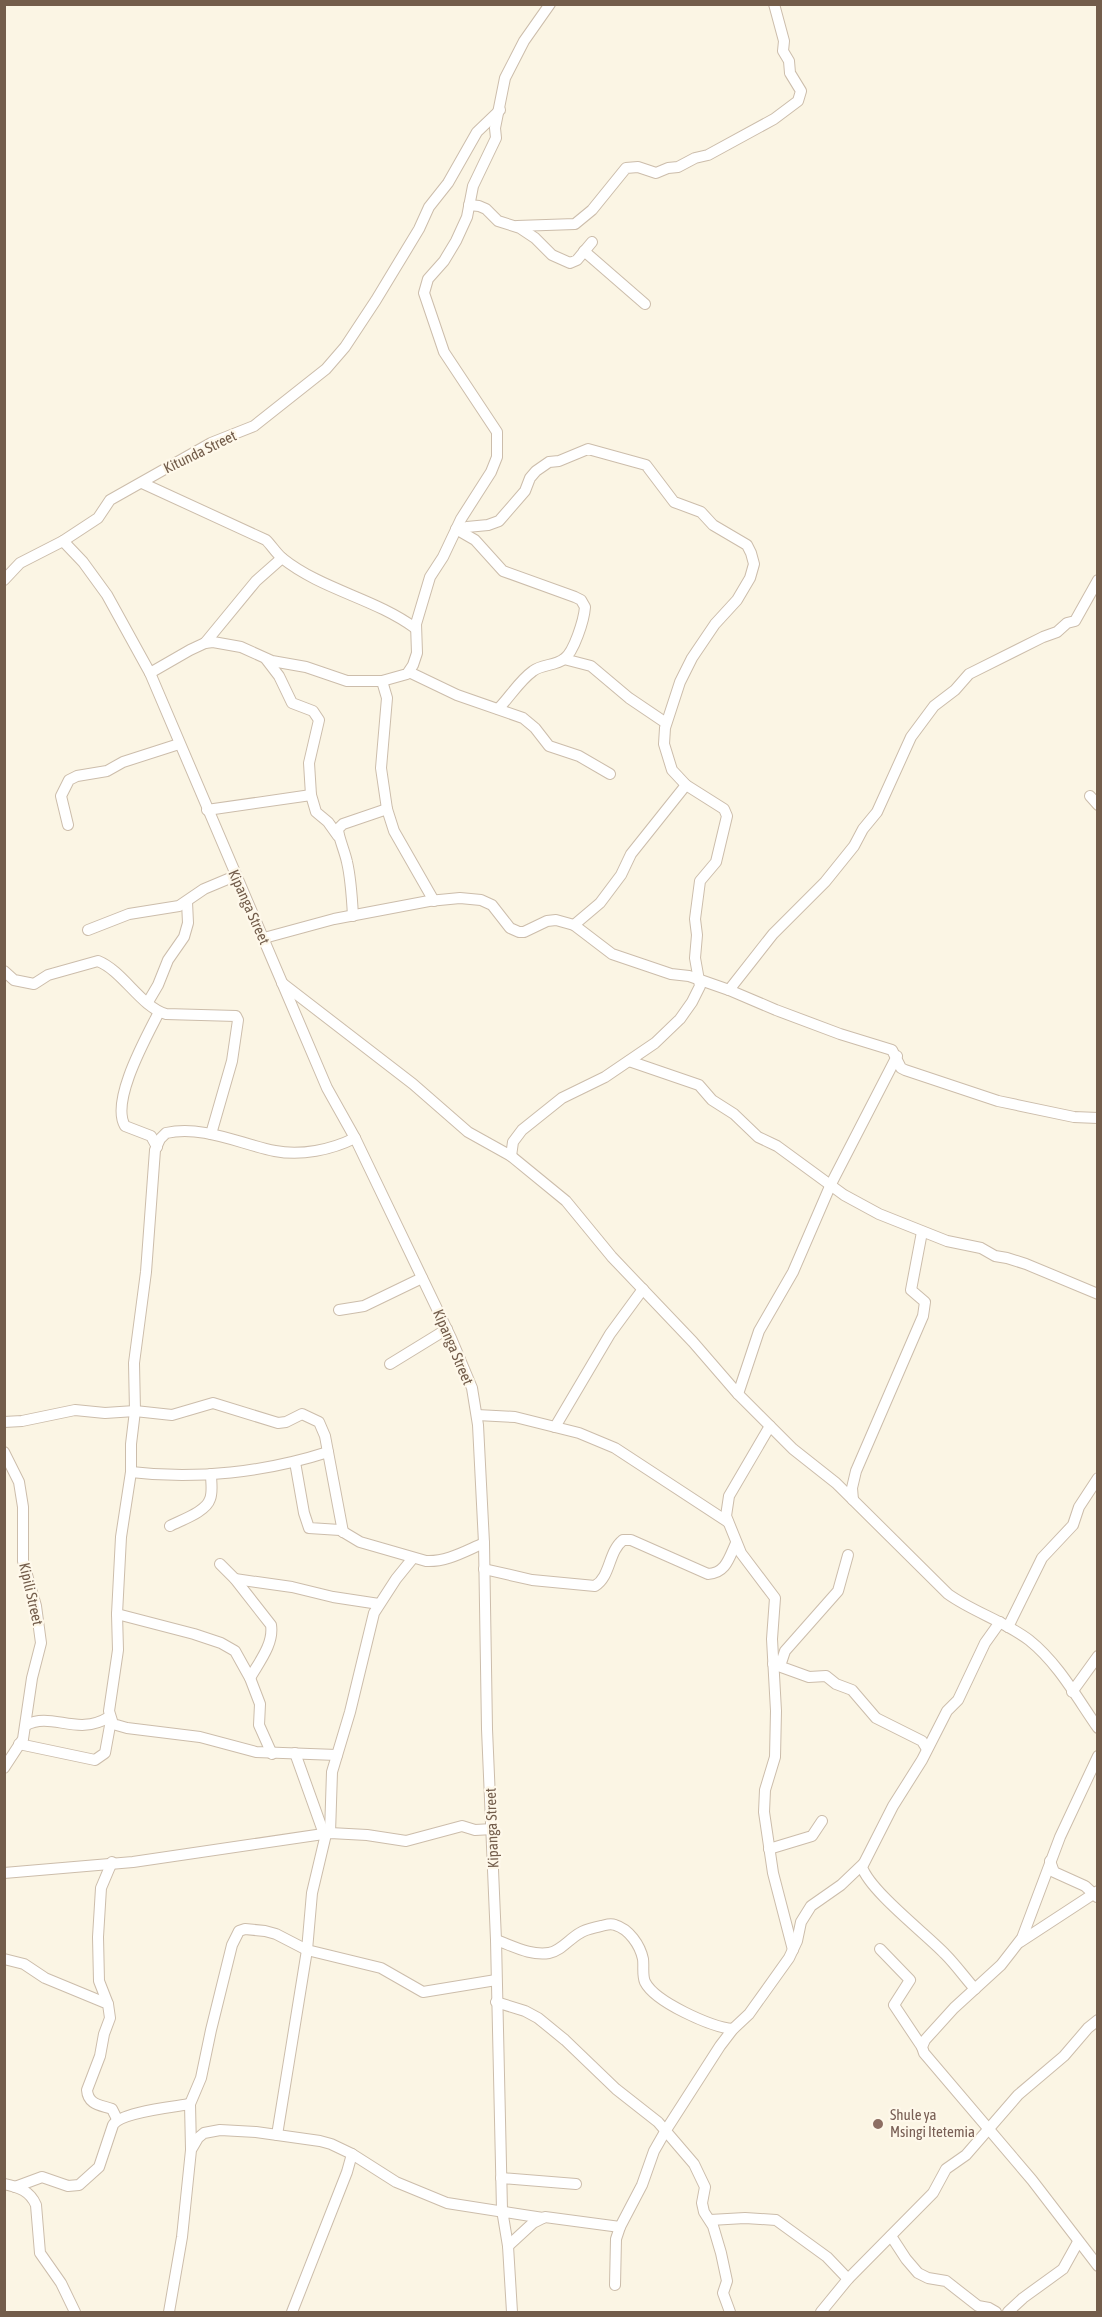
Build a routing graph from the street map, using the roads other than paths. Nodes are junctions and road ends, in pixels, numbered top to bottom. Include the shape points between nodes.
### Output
1 (550, 4) edge
2 (774, 4) edge
3 (500, 110) junction
4 (469, 205) junction
5 (517, 226) junction
6 (592, 242) dead end
7 (584, 251) junction
8 (645, 304) dead end
9 (142, 483) junction
10 (458, 530) junction
11 (63, 541) junction
12 (282, 558) junction
13 (1098, 580) edge
14 (5, 582) edge
15 (415, 628) junction
16 (205, 643) junction
17 (266, 659) junction
18 (564, 659) junction
19 (409, 672) junction
20 (150, 674) junction
21 (382, 681) junction
22 (498, 709) junction
23 (666, 723) junction
24 (179, 744) junction
25 (610, 774) dead end
26 (686, 785) junction
27 (311, 795) junction
28 (1090, 795) dead end
29 (1098, 805) edge
30 (387, 809) junction
31 (207, 810) junction
32 (68, 825) dead end
33 (338, 836) junction
34 (235, 876) junction
35 (434, 901) junction
36 (188, 902) junction
37 (354, 916) junction
38 (574, 925) junction
39 (88, 930) dead end
40 (264, 938) junction
41 (4, 970) edge
42 (699, 980) junction
43 (281, 982) junction
44 (729, 990) junction
45 (148, 1002) junction
46 (159, 1012) junction
47 (897, 1056) junction
48 (629, 1061) junction
49 (1098, 1118) edge
50 (211, 1134) junction
51 (355, 1138) junction
52 (157, 1147) junction
53 (512, 1156) junction
54 (831, 1184) junction
55 (922, 1232) junction
56 (422, 1278) junction
57 (643, 1289) junction
58 (1098, 1294) edge
59 (339, 1310) dead end
60 (447, 1329) junction
61 (390, 1364) dead end
62 (738, 1394) junction
63 (135, 1411) junction
64 (477, 1415) junction
65 (4, 1422) edge
66 (770, 1426) junction
67 (555, 1427) junction
68 (4, 1452) edge
69 (328, 1452) junction
70 (295, 1462) junction
71 (131, 1472) junction
72 (211, 1474) junction
73 (1098, 1478) edge
74 (854, 1501) junction
75 (728, 1522) junction
76 (170, 1526) dead end
77 (343, 1532) junction
78 (484, 1543) junction
79 (736, 1543) junction
80 (848, 1555) dead end
81 (413, 1558) junction
82 (220, 1564) dead end
83 (484, 1569) junction
84 (235, 1579) junction
85 (379, 1604) junction
86 (117, 1614) junction
87 (1004, 1624) junction
88 (1098, 1656) edge
89 (776, 1665) junction
90 (250, 1678) junction
91 (1072, 1692) junction
92 (110, 1719) junction
93 (26, 1725) junction
94 (1098, 1728) edge
95 (19, 1744) junction
96 (927, 1749) junction
97 (295, 1753) junction
98 (272, 1754) junction
99 (337, 1755) junction
100 (1098, 1756) edge
101 (4, 1768) edge
102 (822, 1821) dead end
103 (493, 1829) junction
104 (327, 1834) junction
105 (769, 1849) junction
106 (1050, 1861) junction
107 (112, 1862) junction
108 (863, 1864) junction
109 (4, 1873) edge
110 (1096, 1894) edge
111 (496, 1940) junction
112 (1019, 1943) junction
113 (880, 1949) dead end
114 (307, 1950) junction
115 (793, 1950) junction
116 (4, 1959) edge
117 (496, 1980) junction
118 (975, 1989) junction
119 (496, 2002) junction
120 (108, 2004) junction
121 (1098, 2020) edge
122 (733, 2029) junction
123 (922, 2047) junction
124 (190, 2104) junction
125 (117, 2119) junction
126 (987, 2129) junction
127 (666, 2130) junction
128 (277, 2135) junction
129 (191, 2150) junction
130 (352, 2154) junction
131 (501, 2178) junction
132 (576, 2184) dead end
133 (10, 2185) edge
134 (502, 2210) junction
135 (543, 2218) junction
136 (710, 2220) junction
137 (620, 2227) junction
138 (891, 2236) junction
139 (1078, 2242) junction
140 (508, 2246) junction
141 (1098, 2266) edge
142 (849, 2279) junction
143 (615, 2285) dead end
144 (975, 2310) edge
145 (75, 2313) edge
146 (169, 2313) edge
147 (292, 2313) edge
148 (512, 2313) edge
149 (730, 2313) edge
150 (821, 2313) edge
151 (996, 2313) edge
152 (1008, 2313) edge

1 - 3 street via 513,62 502,87
2 - 5 street via 783,51 801,91 798,101 774,119 678,166 656,173 626,168 592,210 575,224
3 - 4 street via 496,138 473,186
3 - 9 street, Kitunda Street via 477,132 376,300 334,361 254,426 211,443
4 - 5 street via 486,209 498,221
4 - 10 street via 456,241 428,279 424,293 444,352 499,440 491,472
5 - 7 street via 552,255 570,263
6 - 7 street
7 - 8 street
9 - 11 street, Kitunda Street via 110,500 99,517
9 - 12 street via 266,540
10 - 15 street via 430,577
10 - 18 street via 475,540 503,571 581,600 584,614
10 - 23 street via 499,521 525,491 536,471 549,462 588,449 646,465 672,501 700,512 713,525 747,545 754,564 750,578 692,658
11 - 14 street, Kitunda Street via 20,563
11 - 20 street, Kipanga Street via 107,595
12 - 15 street via 318,581 387,609
12 - 16 street via 256,581
13 - 44 street via 1075,621 969,675 934,706 911,737 877,812 854,846 825,882 773,934
15 - 19 street via 417,652
16 - 17 street via 234,646
16 - 20 street
17 - 21 street via 347,681
17 - 27 street via 292,703 313,711 319,720 309,763
18 - 22 street via 534,670
18 - 23 street via 591,666
19 - 21 street
19 - 22 street
20 - 24 street, Kipanga Street
21 - 30 street via 387,698 381,768
22 - 25 street via 523,718 549,746 579,756
23 - 26 street via 667,759
24 - 31 street, Kipanga Street
24 - 32 street via 107,771 69,780 62,796
26 - 38 street via 631,854 600,903
26 - 42 street via 724,809 727,816 717,859 700,881 695,910
27 - 31 street
27 - 33 street via 316,812
28 - 29 street
30 - 33 street via 343,824
30 - 35 street via 394,831
31 - 34 street, Kipanga Street
33 - 37 street via 350,872
34 - 36 street via 204,889
34 - 40 street, Kipanga Street
35 - 37 street
35 - 38 street via 460,898 486,902 510,928 519,932 547,921
36 - 39 street via 169,909 129,914
36 - 45 street via 184,938 168,960
37 - 40 street
38 - 42 street via 612,954
40 - 43 street, Kipanga Street
41 - 45 street via 14,980 34,984 48,975 98,961
42 - 44 street
42 - 48 street via 695,997 680,1019
43 - 51 street, Kipanga Street via 327,1088
43 - 53 street via 413,1084 468,1132
44 - 47 street via 892,1050
45 - 46 street
46 - 50 street via 238,1019 232,1061
46 - 52 street via 131,1072 121,1118 125,1126 151,1136
47 - 49 street via 903,1069 998,1101 1074,1117
47 - 54 street
48 - 53 street via 562,1098 522,1130 513,1142
48 - 54 street via 699,1085 711,1100 734,1114 758,1137
50 - 51 street via 273,1151 299,1153 342,1145
50 - 52 street via 166,1133
51 - 56 street, Kipanga Street
52 - 63 street via 134,1363
53 - 57 street via 566,1201
54 - 55 street via 879,1214
54 - 62 street via 793,1272 759,1330
55 - 58 street via 981,1248
55 - 74 street via 911,1290 926,1302 923,1316 856,1471
56 - 59 street via 364,1306
56 - 60 street, Kipanga Street
57 - 62 street
57 - 67 street via 610,1334
60 - 61 street
60 - 64 street, Kipanga Street via 472,1388
62 - 66 street
63 - 65 street via 67,1411
63 - 69 street via 172,1415 213,1403 278,1423 302,1414 319,1422
63 - 71 street
64 - 67 street via 514,1417
64 - 78 street, Kipanga Street
66 - 74 street
66 - 75 street via 729,1496
67 - 75 street via 615,1448
68 - 93 street, Kipili Street via 19,1482 23,1562 36,1606 41,1643
69 - 70 street
69 - 77 street
70 - 72 street
70 - 77 street via 307,1526
71 - 72 street via 159,1476
71 - 86 street via 122,1528
72 - 76 street via 208,1503
73 - 87 street via 1078,1508 1073,1525 1042,1558
74 - 87 street via 948,1594
75 - 79 street
77 - 81 street via 360,1542
78 - 81 street via 437,1561
78 - 83 street, Kipanga Street
79 - 83 street via 720,1572 708,1574 623,1540 617,1545 603,1579 595,1586 532,1580
79 - 89 street via 774,1596
80 - 89 street via 838,1591
81 - 85 street
82 - 84 street
83 - 103 street, Kipanga Street
84 - 85 street
84 - 90 street via 272,1628 268,1646
85 - 99 street
86 - 90 street via 228,1646
86 - 92 street via 118,1650
87 - 91 street via 1035,1646
87 - 96 street via 985,1643 958,1700 947,1711
88 - 91 street
89 - 96 street via 809,1677 826,1676 848,1688 876,1718 922,1741
89 - 105 street via 775,1757 765,1790 764,1812
90 - 98 street via 260,1704 259,1725
91 - 94 street
92 - 93 street via 94,1725 39,1721
92 - 95 street via 105,1753 94,1760
92 - 98 street via 127,1728 200,1737
93 - 95 street, Kipili Street
95 - 101 street, Kipili Street
96 - 108 street
97 - 98 street
97 - 99 street
97 - 104 street
99 - 104 street via 330,1783
100 - 106 street
102 - 105 street via 812,1836
103 - 104 street via 462,1826 405,1841
103 - 111 street, Kipanga Street
104 - 107 street
104 - 114 street via 312,1893
105 - 115 street
106 - 110 street via 1054,1872
106 - 112 street
107 - 109 street
107 - 120 street via 101,1888 98,1937 99,1981
108 - 115 street via 811,1906 801,1922
108 - 118 street via 865,1874 946,1954
110 - 112 street
111 - 117 street, Kipanga Street
111 - 122 street via 534,1953 549,1953 582,1932 616,1925 638,1947 644,1979 655,1993 692,2015
112 - 118 street
113 - 123 street via 910,1980 894,2005
114 - 117 street via 381,1968 423,1992
114 - 124 street via 276,1934 253,1929 239,1931 232,1945 201,2078
114 - 128 street
115 - 122 street via 749,2014
116 - 120 street via 24,1964 45,1978
117 - 119 street, Kipanga Street
118 - 123 street
119 - 127 street via 538,2018
119 - 131 street, Kipanga Street
120 - 125 street via 110,2018 87,2090 90,2099 98,2106 112,2109
121 - 126 street
122 - 127 street
123 - 126 street
124 - 125 street
124 - 129 street
125 - 133 street via 99,2167 79,2185 68,2186 42,2177
126 - 138 street via 966,2155 946,2169 933,2193
126 - 139 street via 1032,2180
127 - 136 street via 694,2164 704,2184 703,2208
127 - 137 street
128 - 129 street via 211,2131 198,2138
128 - 130 street via 332,2144
129 - 146 street
130 - 134 street via 386,2177 447,2203
130 - 147 street
131 - 132 street
131 - 134 street, Kipanga Street
133 - 145 street via 31,2196 36,2205 40,2253 61,2283
134 - 135 street
134 - 140 street, Kipanga Street
135 - 137 street
135 - 140 street
136 - 142 street via 776,2220 827,2257
136 - 149 street via 727,2278 723,2293
137 - 143 street
138 - 142 street
138 - 144 street via 918,2273 946,2281
139 - 141 street
139 - 152 street via 1063,2269
140 - 148 street, Kipanga Street
142 - 150 street
144 - 151 street via 989,2308

